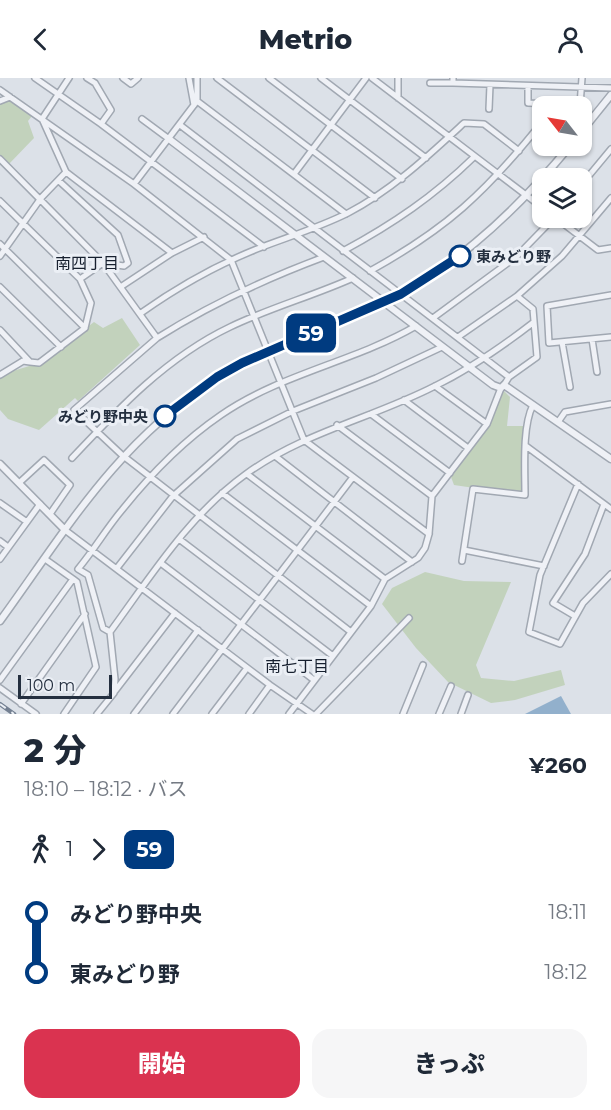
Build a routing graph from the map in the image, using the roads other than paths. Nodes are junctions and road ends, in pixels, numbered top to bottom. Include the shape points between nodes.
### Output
1 (35, 78) edge
2 (69, 78) edge
3 (87, 78) edge
4 (123, 78) edge
5 (138, 78) edge
6 (189, 78) edge
7 (197, 78) edge
8 (217, 78) edge
9 (269, 78) edge
10 (321, 78) edge
11 (366, 78) edge
12 (372, 78) edge
13 (398, 78) edge
14 (582, 78) edge
15 (453, 81) edge
16 (430, 83) dead end
17 (490, 85) junction
18 (528, 86) junction
19 (582, 87) junction
20 (611, 88) edge
21 (0, 90) edge
22 (58, 95) junction
23 (611, 95) edge
24 (10, 97) junction
25 (398, 98) junction
26 (350, 100) junction
27 (0, 101) edge
28 (195, 103) junction
29 (489, 109) dead end
30 (42, 119) junction
31 (142, 119) dead end
32 (592, 119) edge
33 (101, 124) junction
34 (180, 125) junction
35 (330, 125) junction
36 (532, 135) edge
37 (448, 137) junction
38 (170, 139) junction
39 (611, 149) edge
40 (312, 150) junction
41 (519, 151) junction
42 (561, 156) edge
43 (474, 157) junction
44 (426, 158) junction
45 (0, 159) edge
46 (152, 162) junction
47 (66, 172) junction
48 (592, 172) edge
49 (294, 174) junction
50 (499, 176) junction
51 (402, 179) junction
52 (59, 181) junction
53 (134, 184) junction
54 (527, 196) junction
55 (40, 198) junction
56 (375, 198) junction
57 (611, 198) edge
58 (532, 200) edge
59 (0, 201) edge
60 (346, 214) junction
61 (23, 224) junction
62 (314, 228) junction
63 (545, 228) edge
64 (568, 228) edge
65 (296, 236) junction
66 (204, 237) junction
67 (579, 237) junction
68 (0, 244) edge
69 (264, 246) junction
70 (611, 248) edge
71 (5, 249) junction
72 (344, 250) junction
73 (172, 254) junction
74 (0, 256) edge
75 (324, 257) junction
76 (231, 260) junction
77 (103, 263) junction
78 (370, 271) junction
79 (353, 278) junction
80 (80, 279) junction
81 (122, 286) junction
82 (0, 287) edge
83 (244, 289) junction
84 (401, 294) junction
85 (611, 295) edge
86 (517, 296) junction
87 (384, 302) junction
88 (141, 313) junction
89 (255, 317) junction
90 (433, 318) junction
91 (534, 322) junction
92 (416, 326) junction
93 (85, 328) junction
94 (0, 330) edge
95 (458, 337) junction
96 (611, 337) edge
97 (157, 338) junction
98 (592, 339) junction
99 (562, 342) junction
100 (442, 346) junction
101 (61, 347) junction
102 (268, 351) junction
103 (484, 357) junction
104 (30, 362) junction
105 (469, 367) junction
106 (597, 372) dead end
107 (1, 373) edge
108 (509, 377) junction
109 (283, 382) junction
110 (435, 386) junction
111 (503, 386) junction
112 (570, 387) dead end
113 (404, 400) junction
114 (611, 404) edge
115 (533, 405) junction
116 (293, 411) junction
117 (371, 414) junction
118 (558, 422) junction
119 (487, 424) junction
120 (337, 425) junction
121 (97, 432) junction
122 (304, 440) junction
123 (526, 446) junction
124 (468, 448) junction
125 (122, 456) junction
126 (276, 456) junction
127 (72, 458) dead end
128 (611, 459) edge
129 (0, 464) edge
130 (450, 473) junction
131 (247, 474) junction
132 (150, 477) junction
133 (353, 477) junction
134 (19, 483) junction
135 (578, 484) junction
136 (222, 493) junction
137 (173, 496) junction
138 (432, 496) junction
139 (333, 502) junction
140 (0, 503) edge
141 (40, 504) junction
142 (604, 504) junction
143 (611, 509) edge
144 (50, 514) junction
145 (199, 514) junction
146 (27, 522) junction
147 (315, 527) junction
148 (65, 530) junction
149 (429, 534) junction
150 (179, 539) junction
151 (0, 541) edge
152 (8, 547) junction
153 (464, 550) junction
154 (93, 551) junction
155 (298, 552) junction
156 (0, 559) edge
157 (45, 559) junction
158 (462, 561) dead end
159 (412, 562) junction
160 (162, 564) junction
161 (544, 566) junction
162 (117, 568) junction
163 (611, 574) edge
164 (278, 575) junction
165 (73, 579) junction
166 (385, 579) junction
167 (142, 588) junction
168 (259, 600) junction
169 (371, 606) junction
170 (175, 613) junction
171 (85, 614) junction
172 (575, 616) junction
173 (409, 618) dead end
174 (0, 621) edge
175 (241, 624) junction
176 (198, 630) junction
177 (110, 632) junction
178 (351, 632) junction
179 (223, 649) junction
180 (333, 656) junction
181 (423, 665) dead end
182 (247, 668) junction
183 (0, 680) edge
184 (314, 680) junction
185 (270, 686) junction
186 (451, 686) dead end
187 (0, 688) edge
188 (114, 693) junction
189 (468, 695) dead end
190 (21, 704) junction
191 (297, 704) junction
192 (36, 714) edge
193 (64, 714) edge
194 (97, 714) edge
195 (134, 714) edge
196 (173, 714) edge
197 (212, 714) edge
198 (249, 714) edge
199 (290, 714) edge
200 (314, 714) edge
201 (403, 714) edge
202 (439, 714) edge
203 (461, 714) edge

1 - 22 street
2 - 22 street
3 - 33 street via 95,83 111,110
4 - 5 street via 131,84
6 - 28 street
7 - 28 street
8 - 40 street
9 - 35 street
10 - 26 street
11 - 26 street
12 - 25 street
13 - 25 street
14 - 19 street
15 - 16 street
15 - 17 street
17 - 18 street
17 - 29 street
18 - 19 street
18 - 19 street via 528,103 580,105
19 - 20 street
21 - 24 street
22 - 30 street
22 - 33 street
23 - 32 street
24 - 27 street
24 - 30 street
25 - 37 street
26 - 35 street
26 - 44 street
28 - 34 street
28 - 49 street
30 - 47 street
30 - 53 street
31 - 38 street
33 - 46 street
34 - 38 street
34 - 62 street
35 - 40 street
35 - 51 street
36 - 41 street
37 - 41 street via 464,123 484,124
37 - 43 street
37 - 44 street
38 - 46 street
38 - 65 street
39 - 48 street
40 - 49 street
40 - 56 street
41 - 50 street
42 - 54 street
43 - 50 street
43 - 72 street via 426,201
44 - 51 street
45 - 55 street
46 - 53 street
46 - 69 street
47 - 52 street
47 - 73 street
49 - 60 street
50 - 54 street
50 - 78 street via 441,228
51 - 56 street
52 - 55 street
52 - 77 street via 118,235 128,264
53 - 66 street
54 - 58 street
54 - 84 street via 471,248
55 - 61 street
55 - 77 street
56 - 60 street
57 - 67 street
59 - 61 street
60 - 62 street
61 - 71 street
61 - 80 street
62 - 65 street
62 - 72 street
63 - 90 street via 516,257
64 - 67 street
65 - 69 street
65 - 75 street
66 - 73 street
66 - 76 street
67 - 70 street via 598,250
67 - 86 street via 543,276
68 - 71 street
69 - 76 street
71 - 74 street
71 - 93 street
72 - 78 street
73 - 81 street
75 - 79 street
75 - 83 street
76 - 83 street
76 - 88 street via 183,284
77 - 80 street
77 - 81 street
78 - 84 street
79 - 87 street
79 - 89 street
80 - 93 street via 91,303
81 - 88 street
82 - 101 street
83 - 89 street
83 - 97 street
84 - 87 street
84 - 90 street
85 - 99 street via 547,306 549,343
86 - 91 street via 533,309
86 - 95 street
87 - 92 street
87 - 102 street
88 - 97 street
89 - 102 street
89 - 121 street via 171,363 143,385
90 - 95 street
91 - 103 street
91 - 108 street via 537,357
92 - 100 street
92 - 109 street via 382,344
93 - 101 street
94 - 104 street
95 - 103 street
96 - 98 street
97 - 121 street via 74,410
98 - 99 street
98 - 106 street
99 - 112 street
100 - 105 street
100 - 116 street
101 - 104 street via 39,363
102 - 109 street
102 - 125 street via 217,377
103 - 105 street
103 - 108 street
104 - 107 street
105 - 110 street
105 - 111 street via 493,385
108 - 111 street
109 - 116 street
109 - 132 street via 222,414
110 - 113 street
110 - 119 street
111 - 115 street
111 - 119 street
113 - 117 street
113 - 124 street
114 - 118 street via 565,412
115 - 118 street
115 - 123 street
116 - 122 street
116 - 137 street via 237,439
117 - 120 street
117 - 130 street
118 - 128 street
119 - 124 street
120 - 122 street
120 - 138 street
121 - 125 street
121 - 127 street
122 - 126 street
122 - 133 street
123 - 135 street
123 - 153 street via 525,495 473,489
124 - 130 street
125 - 132 street
125 - 148 street
126 - 131 street
126 - 139 street
129 - 134 street
130 - 138 street
131 - 136 street
131 - 147 street
132 - 137 street
132 - 154 street
133 - 139 street
133 - 149 street
134 - 141 street
134 - 144 street via 44,460 70,485
135 - 142 street
135 - 161 street
136 - 145 street
136 - 155 street
137 - 145 street
137 - 162 street
138 - 149 street
139 - 147 street
139 - 159 street
140 - 146 street
141 - 144 street
141 - 146 street
142 - 143 street
142 - 172 street via 585,554 553,603
144 - 148 street
145 - 150 street
145 - 164 street
146 - 152 street
147 - 155 street
147 - 166 street
148 - 154 street
148 - 157 street
149 - 159 street via 425,548
150 - 160 street
150 - 168 street
151 - 152 street
152 - 156 street
153 - 158 street
153 - 161 street
154 - 162 street
154 - 177 street via 78,569 88,575 103,628
155 - 164 street
155 - 169 street
157 - 165 street
157 - 174 street
159 - 166 street
160 - 167 street
160 - 175 street
161 - 172 street via 530,632 560,644
162 - 167 street
163 - 172 street
164 - 168 street
164 - 178 street
165 - 171 street
165 - 183 street
166 - 169 street
167 - 170 street
167 - 177 street
168 - 175 street
168 - 180 street
169 - 178 street
170 - 176 street
170 - 188 street
171 - 190 street
171 - 193 street via 96,667
173 - 200 street
175 - 179 street
175 - 184 street
176 - 179 street
176 - 195 street
177 - 188 street
178 - 180 street
179 - 182 street
179 - 196 street
180 - 184 street
181 - 201 street
182 - 185 street
182 - 197 street
184 - 191 street
185 - 191 street
185 - 198 street
186 - 202 street
187 - 190 street
188 - 194 street
189 - 203 street
190 - 192 street
191 - 199 street
191 - 200 street

